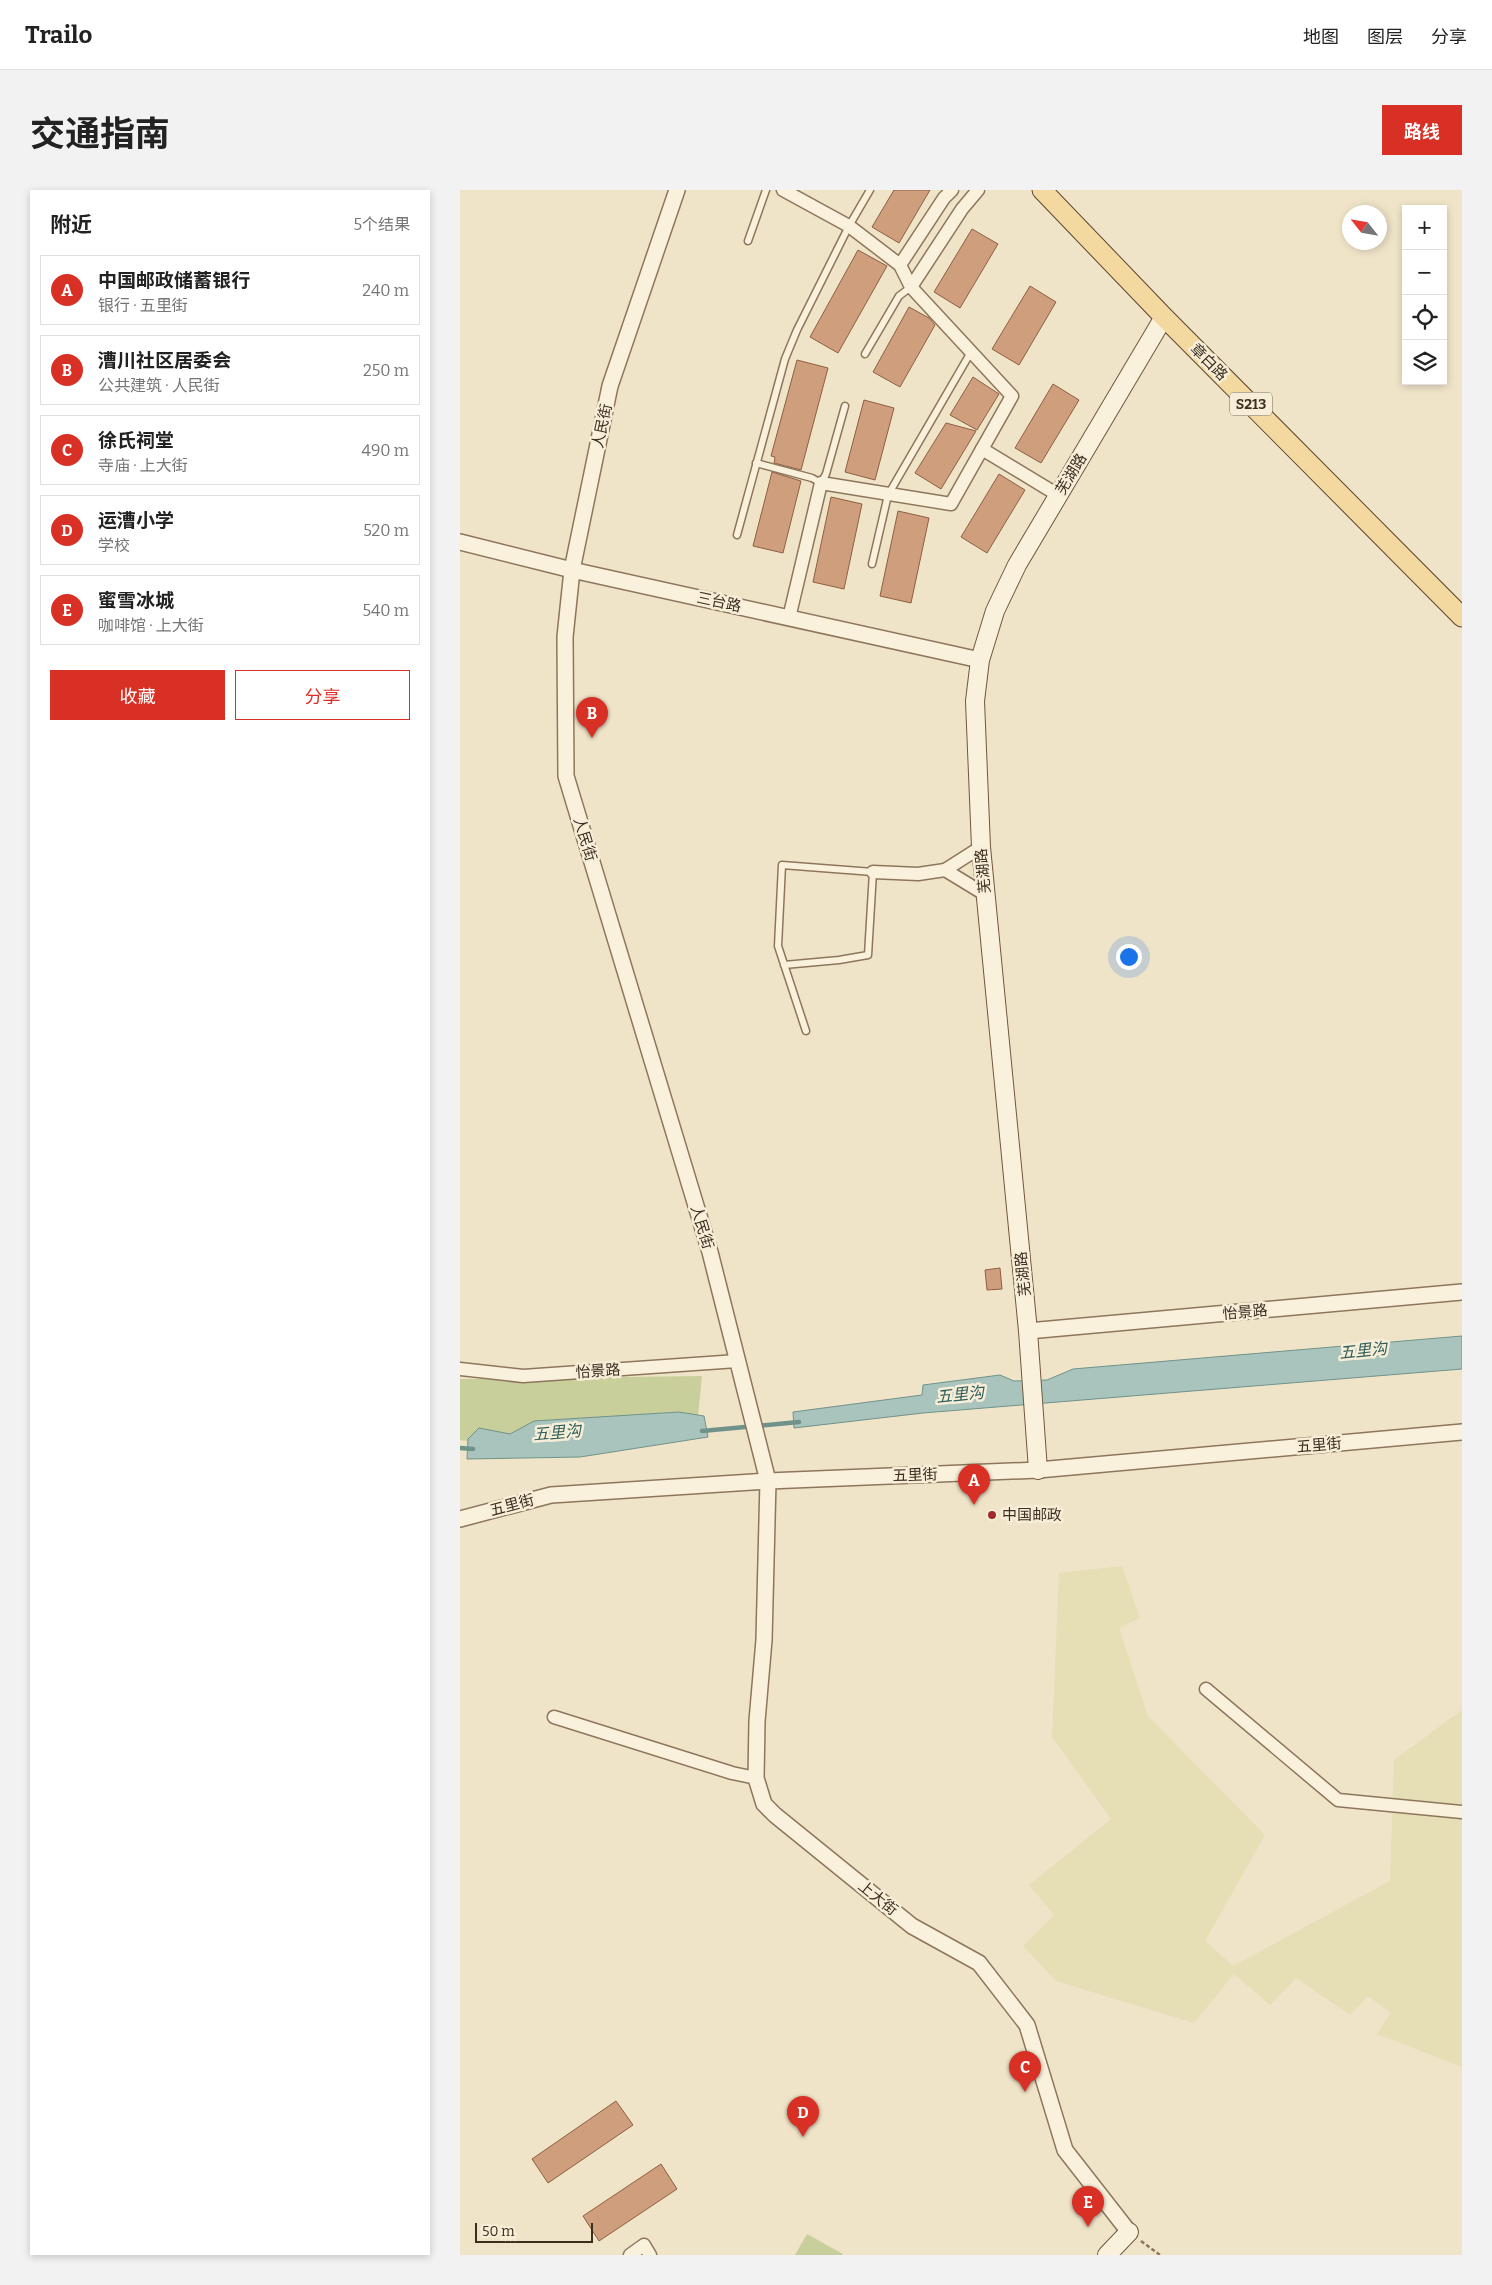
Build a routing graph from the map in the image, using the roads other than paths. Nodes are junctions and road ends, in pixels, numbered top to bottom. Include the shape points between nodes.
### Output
1 (677, 190) edge
2 (766, 190) edge
3 (870, 190) edge
4 (952, 190) edge
5 (978, 190) edge
6 (1042, 190) edge
7 (787, 191) edge
8 (849, 226) junction
9 (748, 241) dead end
10 (900, 265) junction
11 (910, 287) junction
12 (1164, 317) junction
13 (971, 352) junction
14 (865, 354) dead end
15 (845, 406) dead end
16 (982, 449) junction
17 (756, 463) junction
18 (821, 483) junction
19 (888, 495) junction
20 (1058, 495) junction
21 (737, 535) dead end
22 (460, 542) edge
23 (872, 564) dead end
24 (572, 570) junction
25 (1462, 617) edge
26 (789, 618) junction
27 (980, 660) junction
28 (981, 846) junction
29 (945, 870) junction
30 (873, 872) junction
31 (986, 895) junction
32 (784, 965) junction
33 (806, 1031) dead end
34 (1462, 1292) edge
35 (1028, 1331) junction
36 (737, 1360) junction
37 (460, 1369) edge
38 (1462, 1432) edge
39 (1038, 1470) junction
40 (768, 1481) junction
41 (460, 1519) edge
42 (1206, 1689) dead end
43 (554, 1717) dead end
44 (756, 1778) junction
45 (1462, 1812) edge
46 (1128, 2232) joint
47 (630, 2255) edge
48 (650, 2255) edge
49 (1106, 2255) edge

1 - 24 street, 人民街 via 610,386
2 - 9 lane
3 - 8 lane
4 - 10 street
5 - 11 street
6 - 12 main road, 章白路 / S213
7 - 8 street
8 - 10 street
8 - 17 lane via 785,359
10 - 11 street
11 - 13 street
11 - 14 lane via 899,296
12 - 20 main road, 芜湖路
12 - 25 main road, 章白路 / S213
13 - 16 street via 1012,396
13 - 19 lane
15 - 18 lane
16 - 19 street via 951,504
16 - 20 street
17 - 18 lane
17 - 21 lane
18 - 19 street
18 - 26 street
19 - 23 lane
20 - 27 main road, 芜湖路 via 995,611
22 - 24 street, 三台路
24 - 26 street, 三台路
24 - 36 street, 人民街 via 565,636 566,776 710,1252
26 - 27 street, 三台路
27 - 28 main road, 芜湖路 via 975,701
28 - 29 street
28 - 31 main road, 芜湖路
29 - 30 street via 918,874
29 - 31 street
30 - 32 lane via 868,956
30 - 32 lane via 782,865 778,946
31 - 35 main road, 芜湖路
32 - 33 lane
34 - 35 street, 怡景路
35 - 39 main road, 芜湖路
36 - 37 street, 怡景路 via 523,1376
36 - 40 street, 人民街
38 - 39 street, 五里街
39 - 40 street, 五里街
40 - 41 street, 五里街 via 551,1495
40 - 44 street, 上大街
42 - 45 street via 1338,1800
43 - 44 street
44 - 46 street, 上大街 via 764,1804 775,1815 912,1926 979,1962 1027,2025 1064,2150
46 - 49 main road
47 - 48 street via 644,2245

